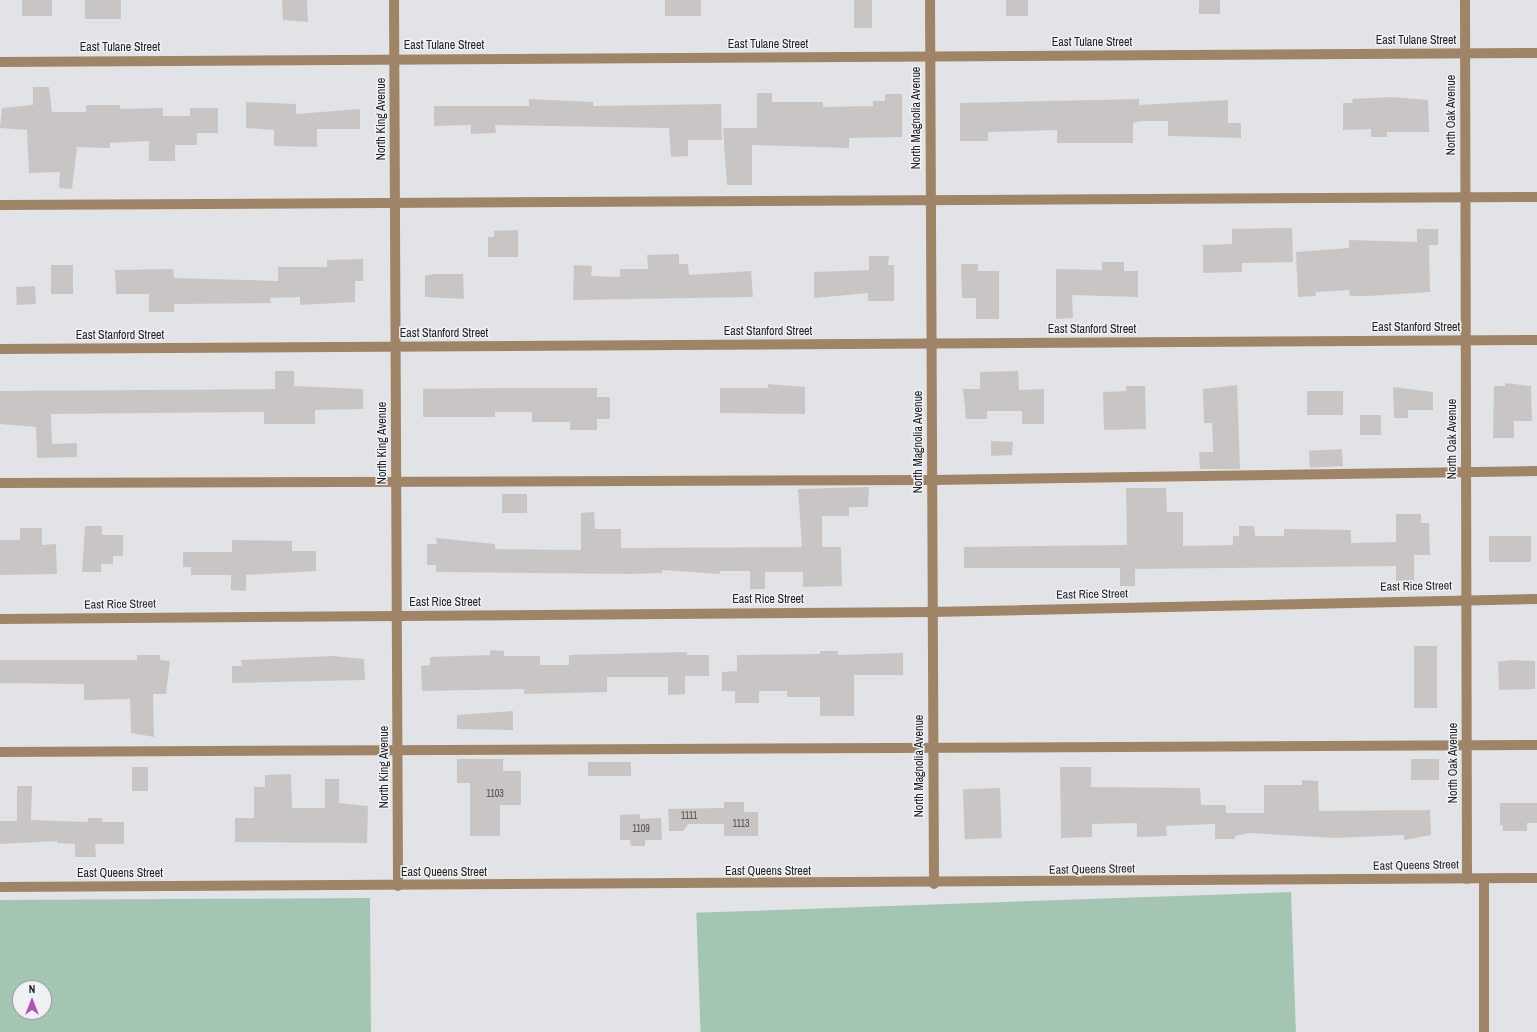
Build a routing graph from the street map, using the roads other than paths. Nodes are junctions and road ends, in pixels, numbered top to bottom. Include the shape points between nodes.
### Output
1 (394, 0) edge
2 (930, 0) edge
3 (1465, 0) edge
4 (1465, 54) junction
5 (1537, 54) edge
6 (930, 57) junction
7 (395, 60) junction
8 (0, 62) edge
9 (1537, 197) edge
10 (930, 198) junction
11 (1465, 198) junction
12 (395, 204) junction
13 (0, 205) edge
14 (1537, 340) edge
15 (1466, 341) junction
16 (931, 344) junction
17 (396, 347) junction
18 (0, 349) edge
19 (1537, 471) edge
20 (1466, 472) junction
21 (932, 480) junction
22 (0, 483) edge
23 (396, 483) junction
24 (1466, 598) junction
25 (1537, 599) edge
26 (932, 612) junction
27 (397, 616) junction
28 (0, 619) edge
29 (1537, 745) edge
30 (1466, 746) junction
31 (933, 748) junction
32 (398, 751) junction
33 (0, 752) edge
34 (1537, 878) edge
35 (1467, 879) junction
36 (1484, 879) junction
37 (934, 884) junction
38 (398, 886) junction
39 (0, 887) edge
40 (1484, 1032) edge

1 - 7 street, North King Avenue
2 - 6 street, North Magnolia Avenue
3 - 4 street, North Oak Avenue
4 - 5 street, East Tulane Street
4 - 6 street, East Tulane Street
4 - 11 street, North Oak Avenue
6 - 7 street, East Tulane Street
6 - 10 street, North Magnolia Avenue
7 - 8 street, East Tulane Street
7 - 12 street, North King Avenue
9 - 11 street
10 - 11 street
10 - 12 street
10 - 16 street, North Magnolia Avenue
11 - 15 street, North Oak Avenue
12 - 13 street
12 - 17 street, North King Avenue
14 - 15 street, East Stanford Street
15 - 16 street, East Stanford Street
15 - 20 street, North Oak Avenue
16 - 17 street, East Stanford Street
16 - 21 street, North Magnolia Avenue
17 - 18 street, East Stanford Street
17 - 23 street, North King Avenue
19 - 20 street
20 - 21 street
20 - 24 street, North Oak Avenue
21 - 23 street
21 - 26 street, North Magnolia Avenue
22 - 23 street
23 - 27 street, North King Avenue
24 - 25 street, East Rice Street
24 - 26 street, East Rice Street
24 - 30 street, North Oak Avenue
26 - 27 street, East Rice Street
26 - 31 street, North Magnolia Avenue
27 - 28 street, East Rice Street
27 - 32 street, North King Avenue
29 - 30 street
30 - 31 street
30 - 35 street, North Oak Avenue
31 - 32 street
31 - 37 street, North Magnolia Avenue
32 - 33 street
32 - 38 street, North King Avenue
34 - 36 street, East Queens Street
35 - 36 street, East Queens Street
35 - 37 street, East Queens Street
36 - 40 street
37 - 38 street, East Queens Street
38 - 39 street, East Queens Street

